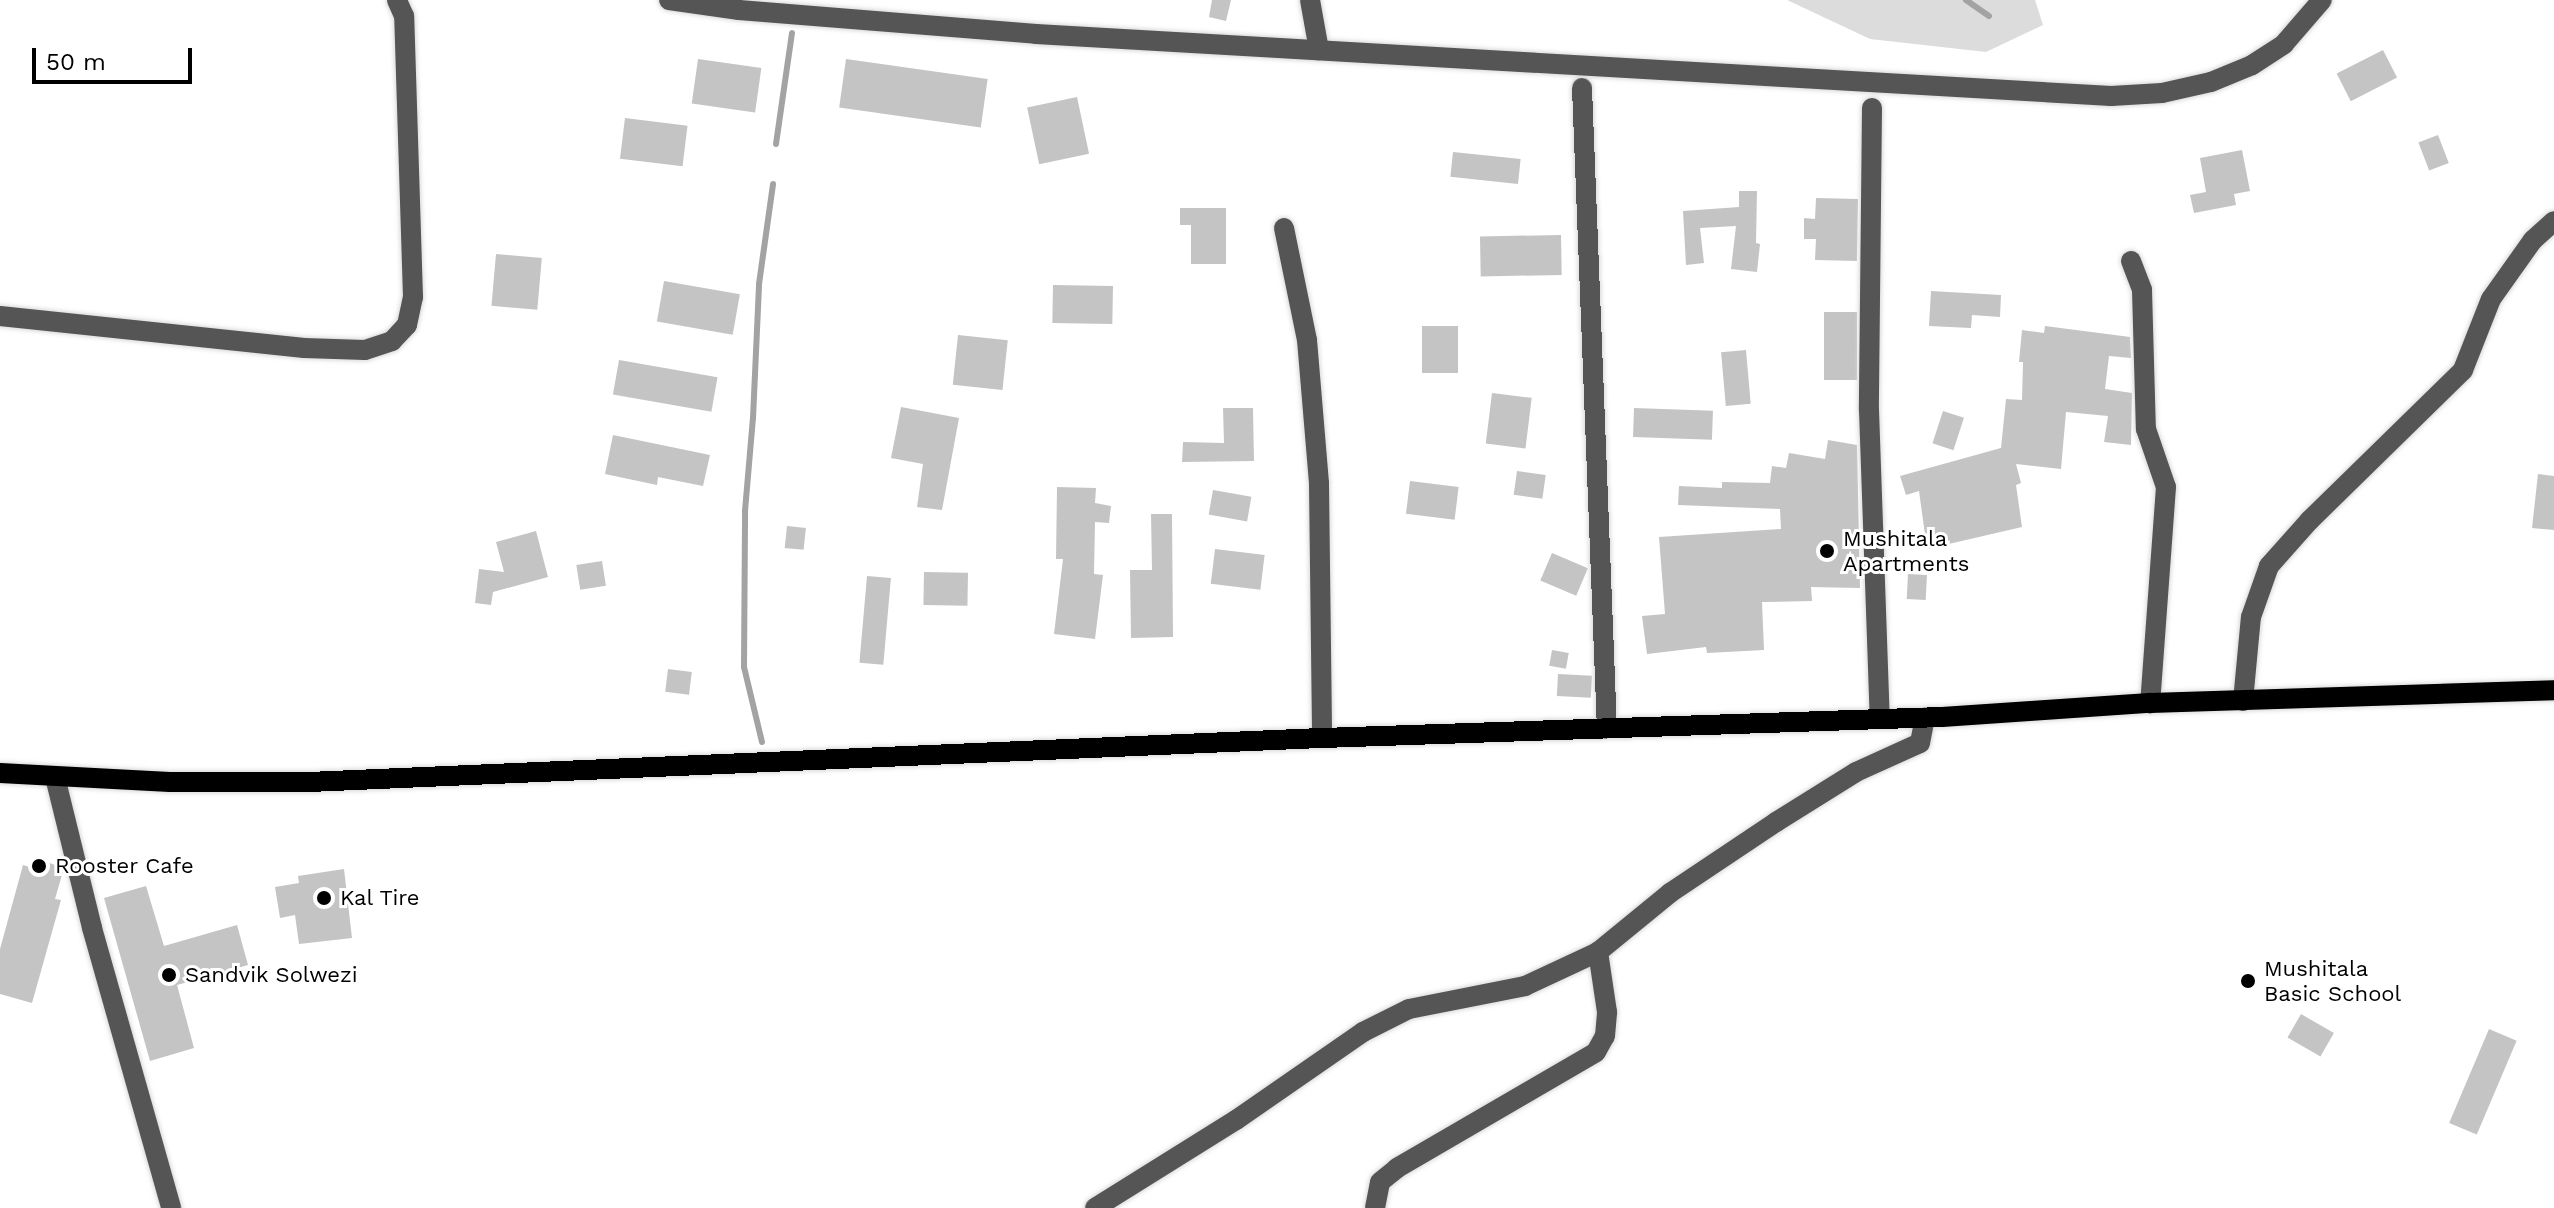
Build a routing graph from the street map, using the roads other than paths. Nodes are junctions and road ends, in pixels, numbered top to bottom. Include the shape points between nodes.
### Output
1 (397, 0) edge
2 (669, 0) edge
3 (1310, 0) edge
4 (2322, 0) edge
5 (1319, 50) junction
6 (1582, 88) dead end
7 (1872, 108) dead end
8 (2554, 221) edge
9 (1284, 228) dead end
10 (2131, 261) dead end
11 (0, 316) edge
12 (2554, 690) edge
13 (2243, 701) junction
14 (2150, 703) junction
15 (1925, 717) junction
16 (1880, 718) junction
17 (1607, 729) junction
18 (1322, 738) junction
19 (0, 773) edge
20 (55, 777) junction
21 (1598, 952) junction
22 (171, 1208) edge
23 (1095, 1208) edge
24 (1375, 1208) edge

1 - 11 street via 404,16 413,297 407,325 392,341 365,350 304,348
2 - 5 street via 1036,34
3 - 5 street
4 - 5 street via 2284,44 2252,65 2211,82 2111,96
6 - 17 street
7 - 16 street via 1869,410
8 - 13 street via 2533,240 2491,299 2463,370 2269,566 2251,617
9 - 18 street via 1307,340 1319,484
10 - 14 street via 2142,290 2146,429 2166,487
12 - 13 main road
13 - 14 main road
14 - 15 main road
15 - 16 main road
15 - 21 street via 1920,743 1856,772 1776,822 1670,893
16 - 17 main road
17 - 18 main road
18 - 20 main road via 309,782
19 - 20 main road
20 - 22 street
21 - 23 street via 1525,986 1409,1009 1375,1026
21 - 24 street via 1607,1012 1605,1036 1596,1052 1397,1168 1380,1182

